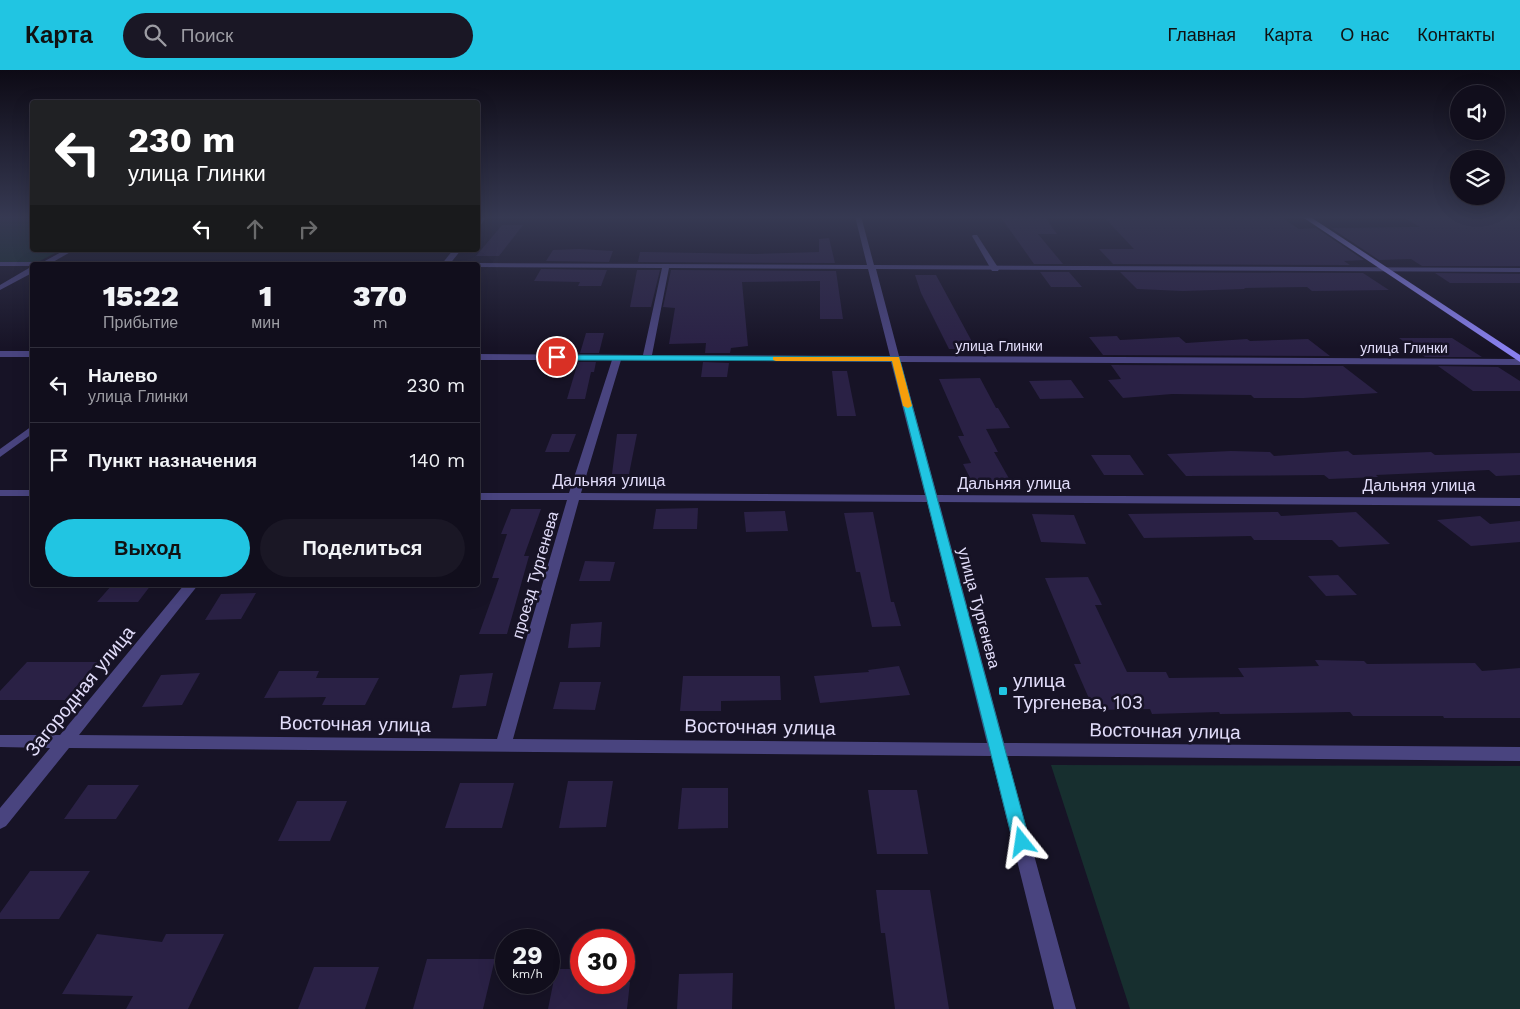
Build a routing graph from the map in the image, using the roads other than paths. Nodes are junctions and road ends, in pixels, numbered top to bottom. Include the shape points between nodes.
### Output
1 (870, 260) edge
2 (990, 260) edge
3 (1370, 260) edge
4 (0, 264) edge
5 (30, 264) edge
6 (480, 265) edge
7 (666, 266) junction
8 (872, 268) junction
9 (995, 268) junction
10 (1385, 270) junction
11 (1520, 270) edge
12 (30, 271) edge
13 (0, 288) edge
14 (0, 354) edge
15 (30, 354) edge
16 (480, 357) edge
17 (617, 358) junction
18 (647, 358) junction
19 (896, 359) junction
20 (1520, 360) edge
21 (30, 431) edge
22 (0, 454) edge
23 (0, 493) edge
24 (30, 493) edge
25 (480, 496) edge
26 (574, 496) junction
27 (932, 498) junction
28 (1520, 502) edge
29 (190, 587) edge
30 (0, 741) edge
31 (65, 741) junction
32 (503, 745) junction
33 (997, 750) junction
34 (1520, 754) edge
35 (0, 821) edge
36 (1065, 1009) edge

1 - 8 street, улица Тургенева
2 - 9 street
3 - 10 street
4 - 5 street
6 - 7 street
7 - 8 street
7 - 18 street
8 - 9 street
8 - 19 street, улица Тургенева
9 - 10 street
10 - 11 street
10 - 20 street
12 - 13 street
14 - 15 street
16 - 17 street, улица Глинки
17 - 18 street, улица Глинки
17 - 26 street, проезд Тургенева
18 - 19 street, улица Глинки
19 - 20 street, улица Глинки
19 - 27 street, улица Тургенева
21 - 22 street
23 - 24 street
25 - 26 street, Дальняя улица
26 - 27 street, Дальняя улица
26 - 32 street, проезд Тургенева
27 - 28 street, Дальняя улица
27 - 33 street, улица Тургенева
29 - 31 street, Загородная улица
30 - 31 street, Восточная улица
31 - 32 street, Восточная улица
31 - 35 street, Загородная улица
32 - 33 street, Восточная улица
33 - 34 street, Восточная улица
33 - 36 street, улица Тургенева

